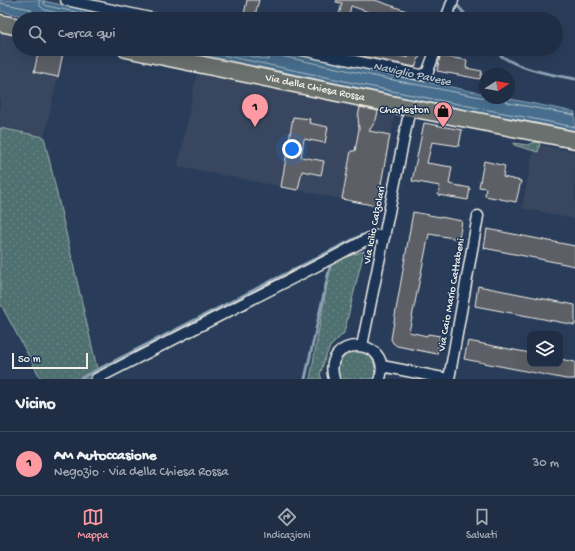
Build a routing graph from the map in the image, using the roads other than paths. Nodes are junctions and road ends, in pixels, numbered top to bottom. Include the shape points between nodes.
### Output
1 (66, 0) edge
2 (453, 0) edge
3 (122, 12) edge
4 (449, 12) edge
5 (0, 23) edge
6 (12, 26) edge
7 (160, 56) edge
8 (332, 56) edge
9 (433, 56) edge
10 (410, 108) junction
11 (575, 140) edge
12 (478, 216) dead end
13 (385, 235) junction
14 (362, 346) junction
15 (382, 366) junction
16 (96, 379) edge
17 (334, 379) edge
18 (380, 379) edge
19 (448, 379) edge

1 - 3 street
2 - 4 street
5 - 6 main road
7 - 10 main road, Via della Chiesa Rossa
8 - 9 street via 419,74 426,73
10 - 11 main road, Via della Chiesa Rossa
10 - 13 street, Via Icilio Calzolari
12 - 19 street, Via Caio Mario Cattabeni
13 - 14 street, Via Icilio Calzolari
13 - 16 street via 373,236
14 - 15 street via 376,353
14 - 17 street via 350,346 337,355 332,366
15 - 18 street
15 - 19 street

